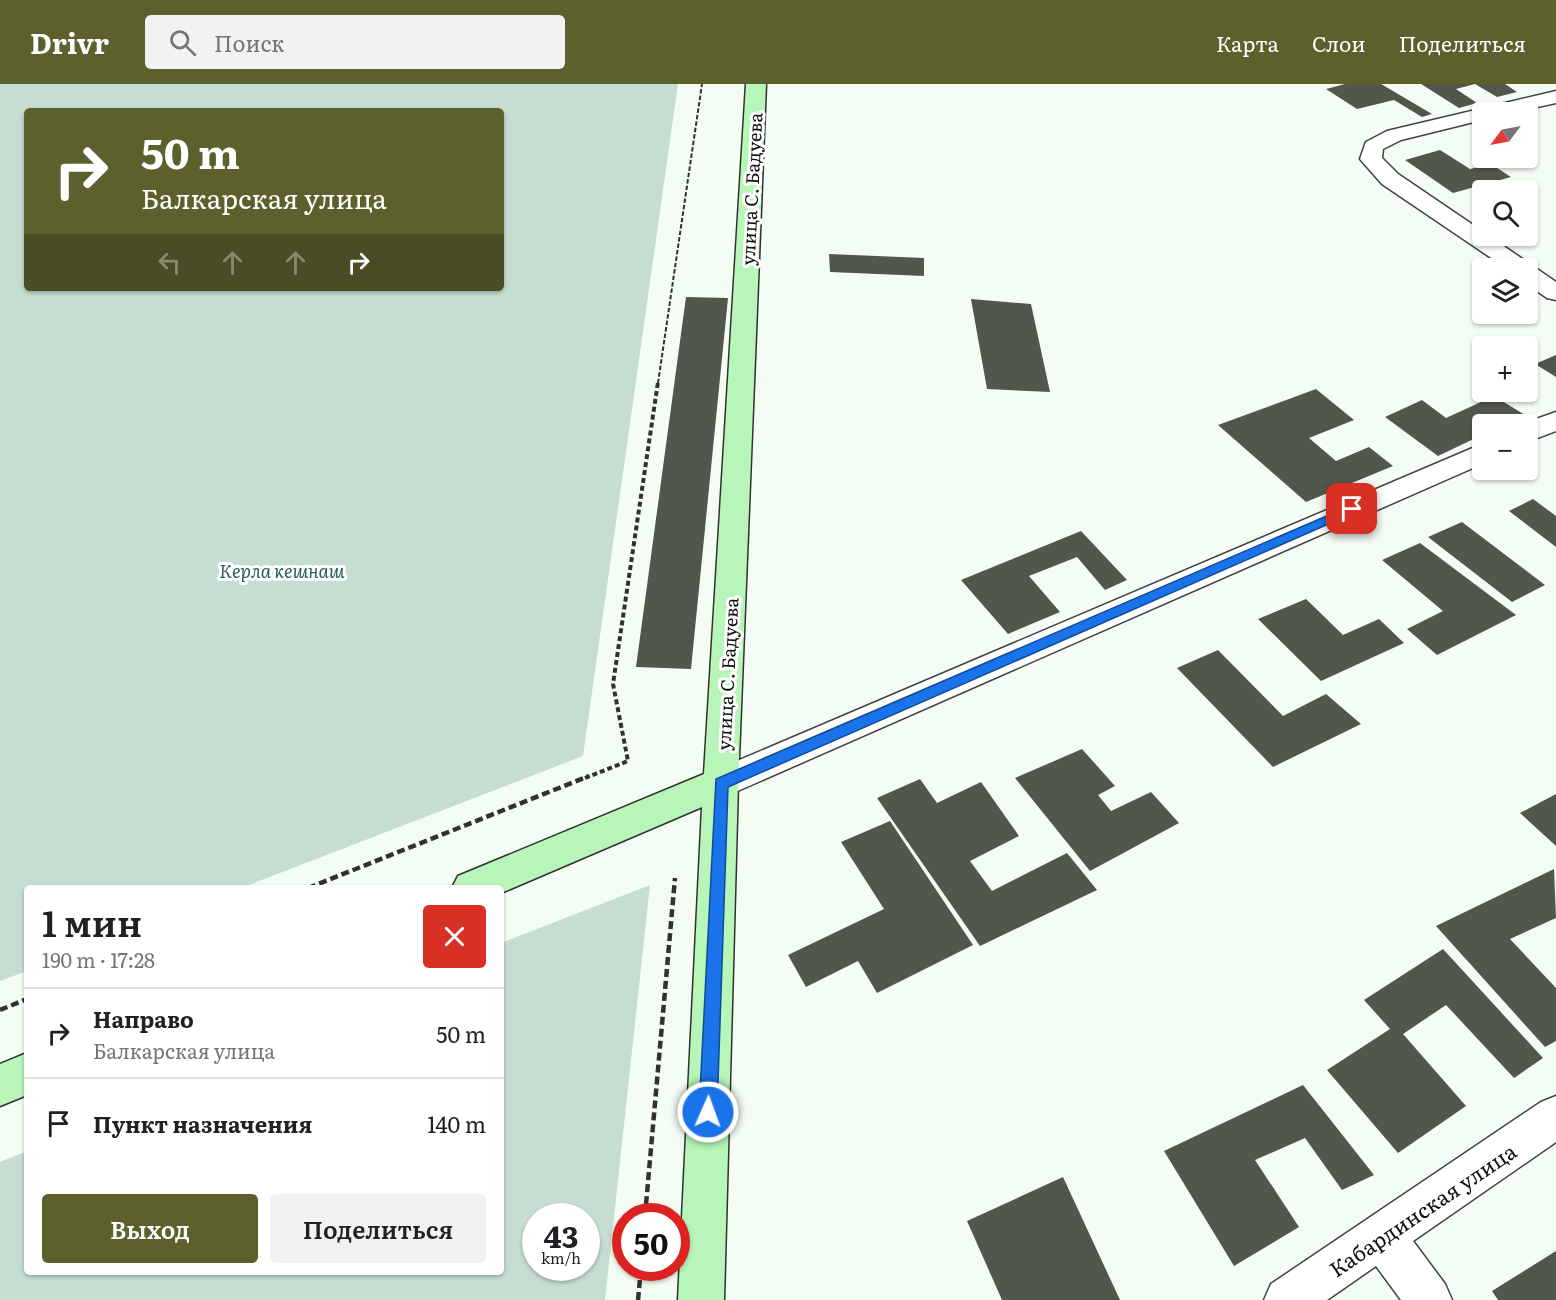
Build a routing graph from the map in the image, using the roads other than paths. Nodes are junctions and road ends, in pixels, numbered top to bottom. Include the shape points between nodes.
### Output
1 (756, 84) edge
2 (1556, 97) edge
3 (1534, 102) edge
4 (1472, 116) edge
5 (1506, 258) edge
6 (1538, 280) edge
7 (1556, 292) edge
8 (1556, 421) edge
9 (1538, 428) edge
10 (1472, 457) edge
11 (721, 783) junction
12 (478, 885) edge
13 (24, 1075) edge
14 (0, 1085) edge
15 (1556, 1117) edge
16 (1382, 1236) junction
17 (701, 1300) edge
18 (1287, 1300) edge
19 (1428, 1300) edge

1 - 11 main road, улица С. Бадуева
2 - 3 street
4 - 5 street via 1394,135 1373,146 1371,159 1390,179
6 - 7 street
8 - 9 street
10 - 11 street
11 - 12 main road
11 - 17 main road, улица С. Бадуева
13 - 14 main road
15 - 16 street, Кабардинская улица
16 - 18 street, Кабардинская улица
16 - 19 street

